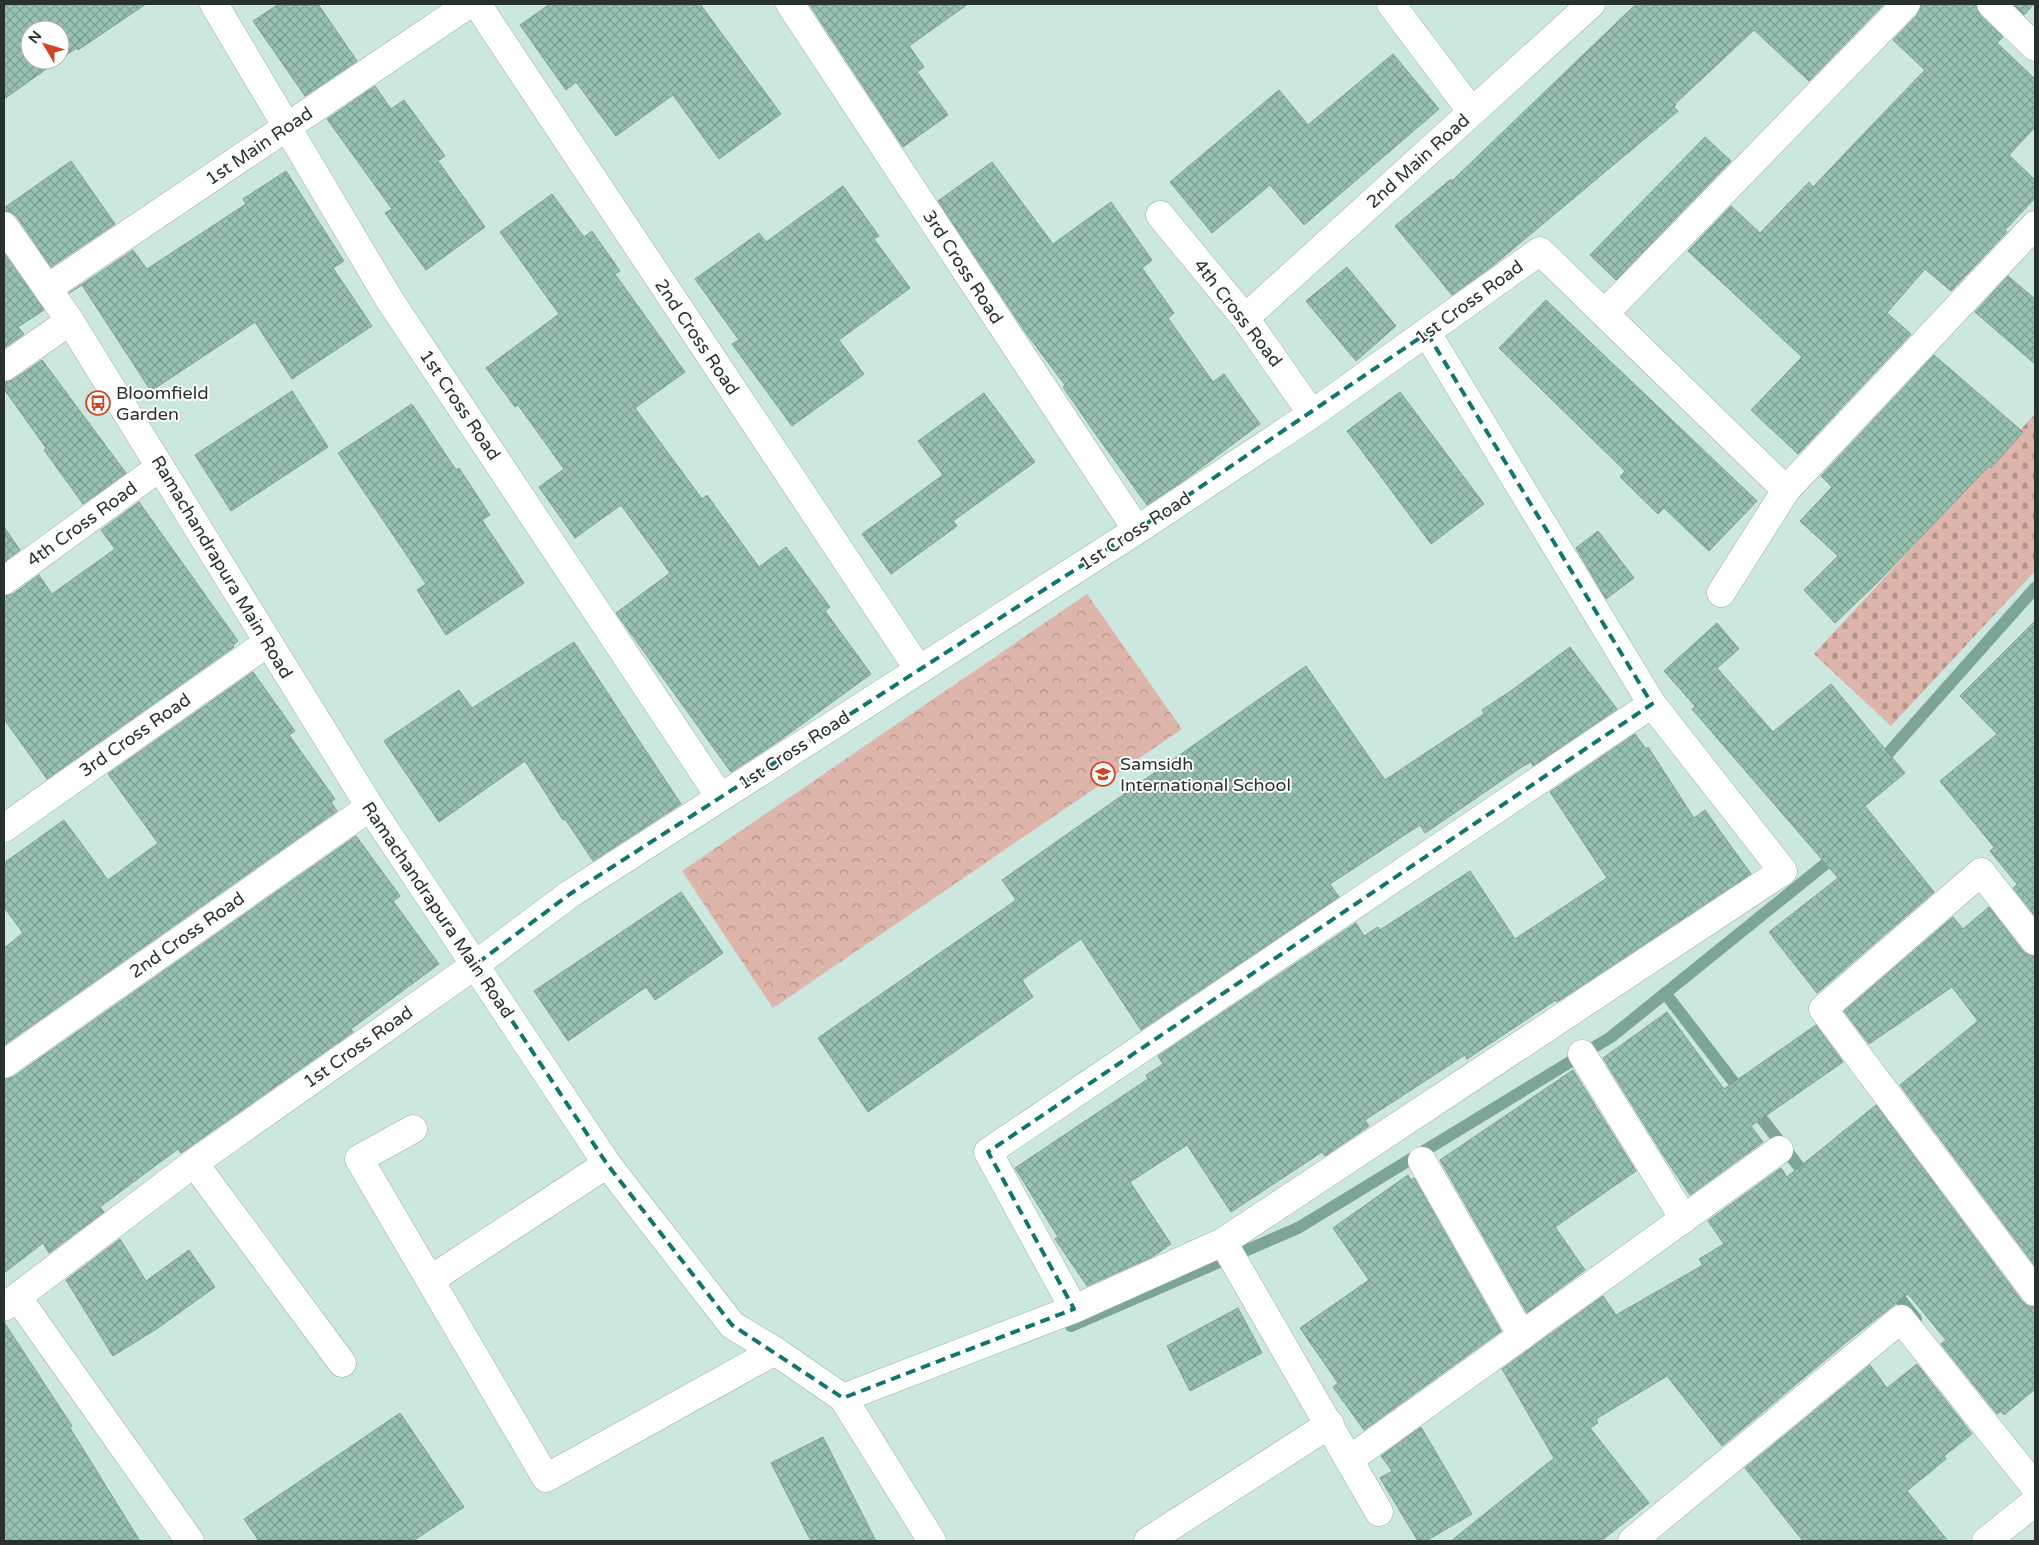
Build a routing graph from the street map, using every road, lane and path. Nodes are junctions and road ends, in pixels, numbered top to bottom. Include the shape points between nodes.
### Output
1 (214, 4) edge
2 (469, 4) edge
3 (477, 4) edge
4 (790, 4) edge
5 (1391, 4) edge
6 (1590, 4) edge
7 (1906, 4) edge
8 (1991, 4) edge
9 (2035, 48) edge
10 (1472, 112) junction
11 (287, 127) junction
12 (1160, 215) dead end
13 (2035, 225) edge
14 (4, 226) edge
15 (48, 288) junction
16 (1605, 313) junction
17 (1245, 318) junction
18 (70, 321) junction
19 (1427, 333) junction
20 (4, 367) edge
21 (1312, 414) junction
22 (160, 467) junction
23 (1786, 490) junction
24 (1137, 530) junction
25 (4, 581) edge
26 (1721, 593) dead end
27 (267, 642) junction
28 (919, 670) junction
29 (1652, 704) junction
30 (720, 798) junction
31 (370, 807) junction
32 (4, 828) edge
33 (2035, 941) edge
34 (475, 965) junction
35 (1582, 1054) dead end
36 (4, 1064) edge
37 (413, 1129) dead end
38 (1779, 1150) dead end
39 (1422, 1161) dead end
40 (194, 1163) junction
41 (607, 1164) junction
42 (1684, 1219) junction
43 (1223, 1242) junction
44 (430, 1280) junction
45 (2035, 1292) edge
46 (11, 1303) edge
47 (1074, 1309) junction
48 (1522, 1336) junction
49 (775, 1351) junction
50 (342, 1363) dead end
51 (843, 1398) junction
52 (1330, 1424) junction
53 (1349, 1460) junction
54 (2035, 1486) edge
55 (2035, 1502) edge
56 (1379, 1512) dead end
57 (190, 1541) edge
58 (932, 1541) edge
59 (1148, 1541) edge
60 (1632, 1541) edge
61 (1986, 1541) edge

1 - 11 street, 1st Cross Road
2 - 11 street, 1st Main Road
3 - 28 street, 2nd Cross Road
4 - 24 street, 3rd Cross Road
5 - 10 street
6 - 10 street, 2nd Main Road
7 - 16 street
8 - 9 street
10 - 17 street, 2nd Main Road
11 - 15 street, 1st Main Road
11 - 30 street, 1st Cross Road via 389,299
12 - 17 street, 4th Cross Road
13 - 23 street
14 - 15 street, Ramachandrapura Main Road
15 - 18 street, Ramachandrapura Main Road
16 - 19 street, 1st Cross Road via 1540,250
16 - 23 street
17 - 21 street, 4th Cross Road
18 - 20 street
18 - 22 street, Ramachandrapura Main Road
19 - 21 street, 1st Cross Road
19 - 29 street
21 - 24 street, 1st Cross Road
22 - 25 street, 4th Cross Road
22 - 27 street, Ramachandrapura Main Road
23 - 26 street
24 - 28 street, 1st Cross Road
27 - 31 street, Ramachandrapura Main Road
27 - 32 street, 3rd Cross Road
28 - 30 street, 1st Cross Road
29 - 43 street via 1783,871
29 - 47 street via 988,1152
30 - 34 street, 1st Cross Road via 570,894
31 - 34 street, Ramachandrapura Main Road
31 - 36 street, 2nd Cross Road
33 - 45 street via 1981,872 1823,1010
34 - 40 street, 1st Cross Road
34 - 41 street, Ramachandrapura Main Road
35 - 42 street
37 - 44 street via 359,1159
38 - 42 street
39 - 48 street
40 - 46 street, 1st Cross Road
40 - 50 street
41 - 44 street
41 - 49 street, Ramachandrapura Main Road via 732,1325
42 - 48 street
43 - 47 street
43 - 52 street
44 - 49 street via 546,1478
46 - 57 street
47 - 51 street
48 - 53 street
49 - 51 street, Ramachandrapura Main Road
51 - 58 street, Ramachandrapura Main Road
52 - 53 street
52 - 59 street
53 - 56 street
54 - 60 street via 1901,1319
55 - 61 street

